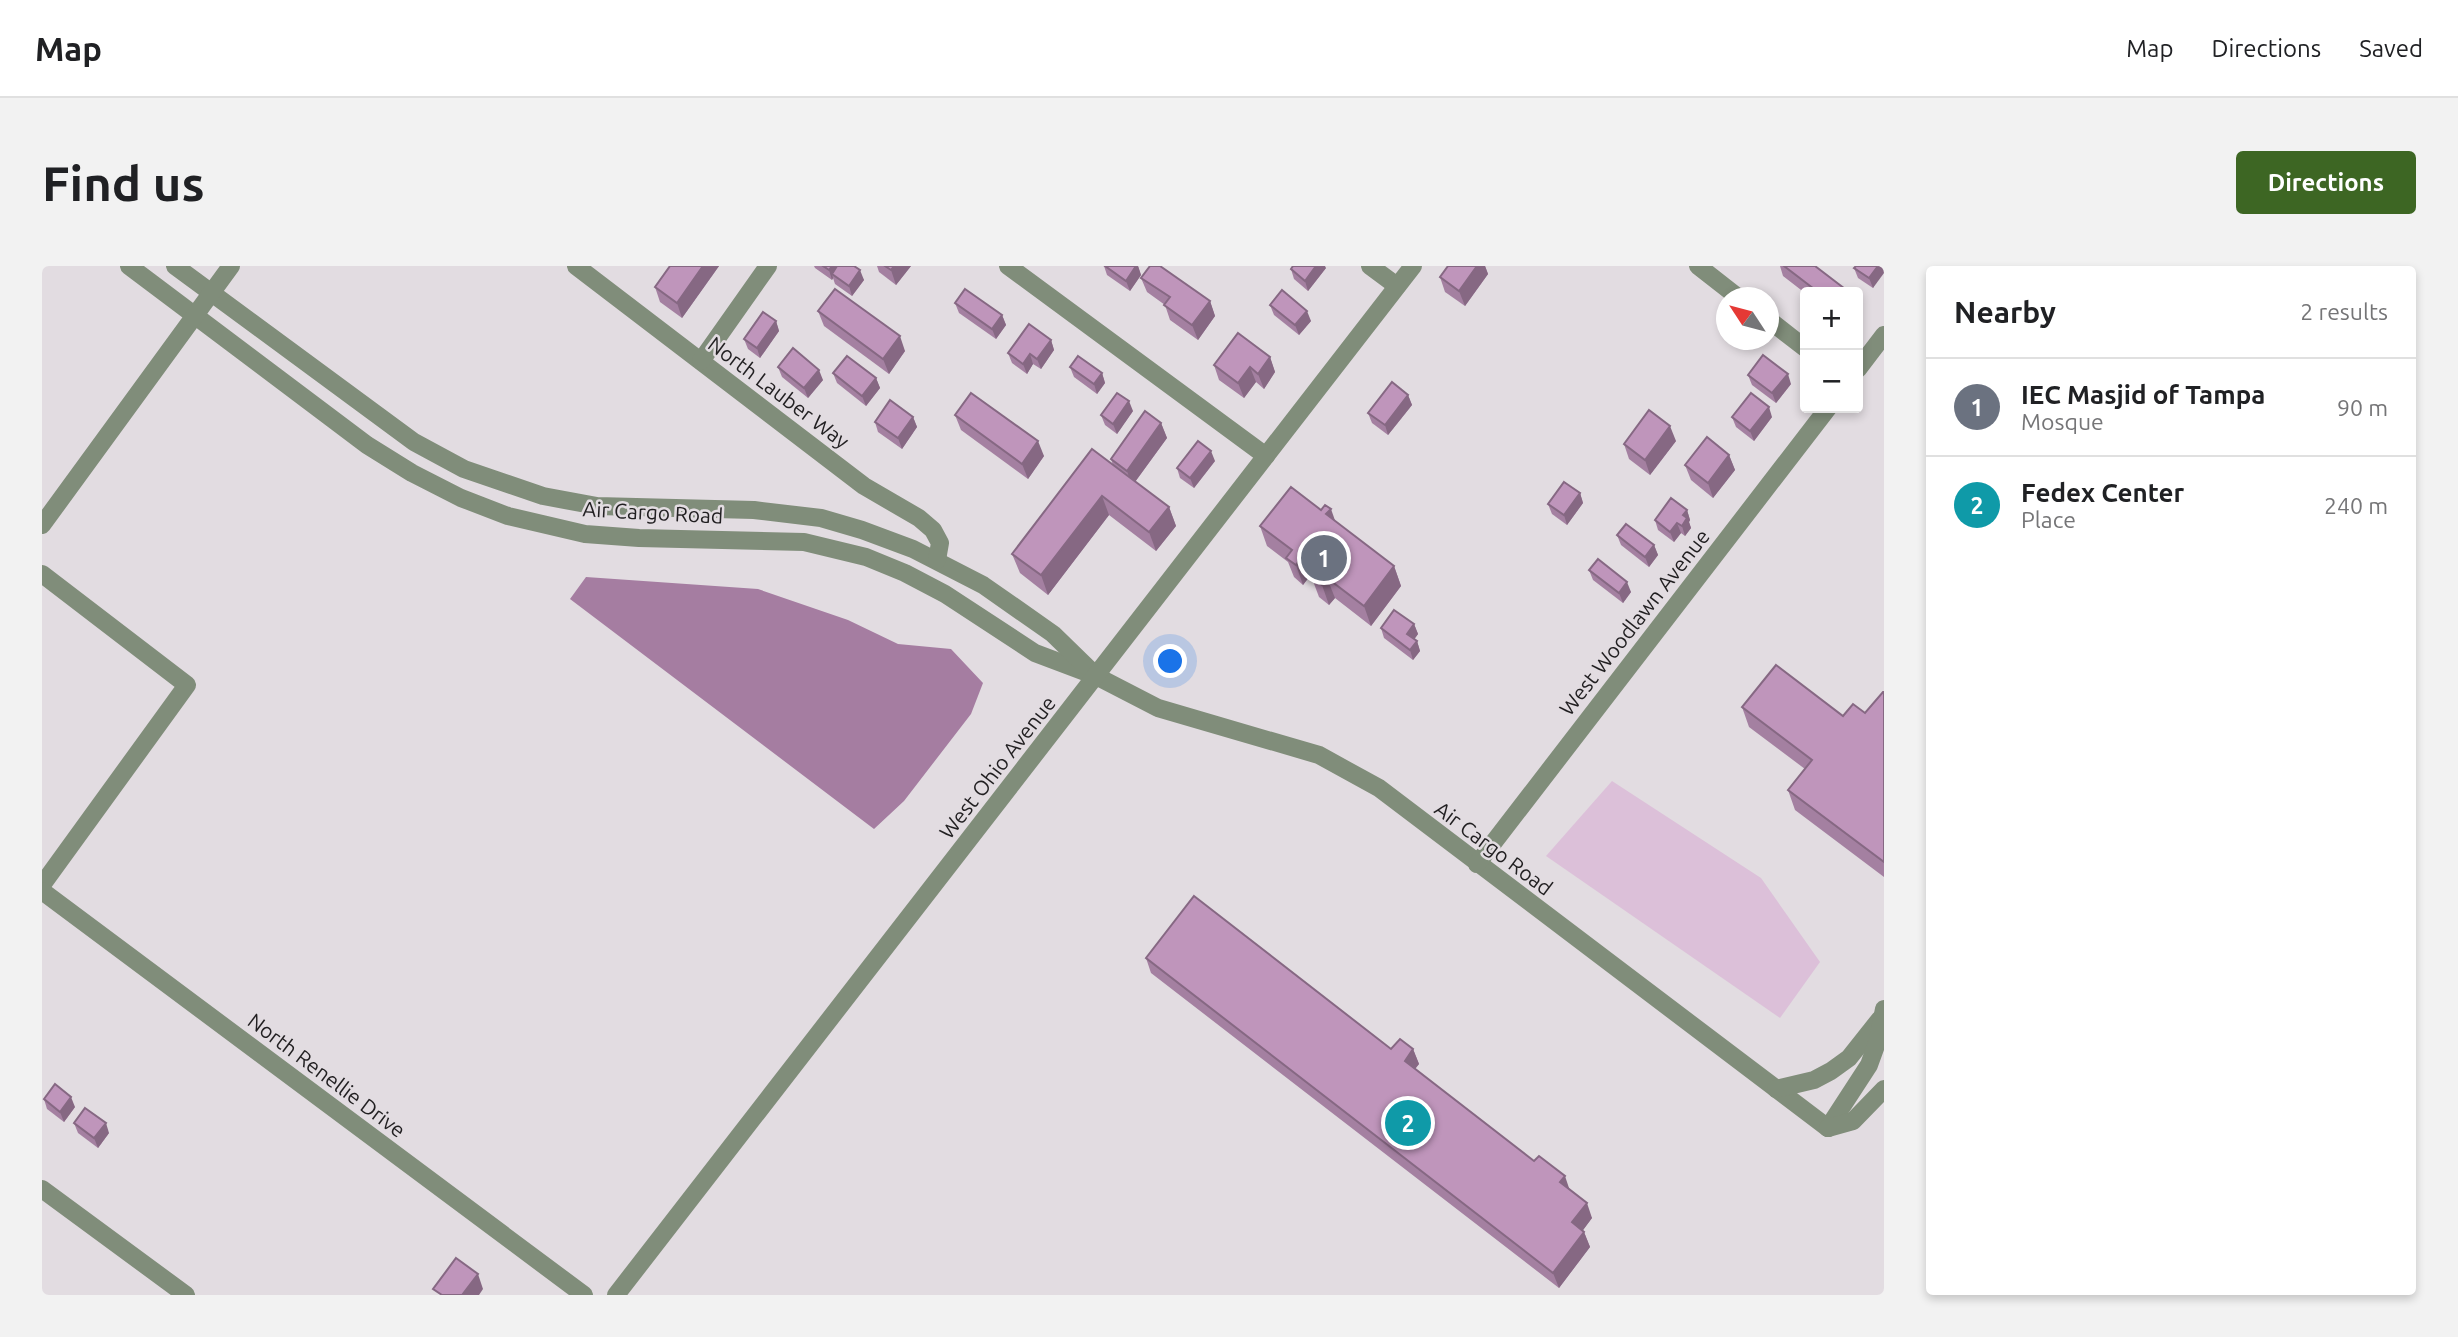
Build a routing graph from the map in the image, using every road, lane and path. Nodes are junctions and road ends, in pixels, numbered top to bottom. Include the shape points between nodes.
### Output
1 (129, 266) edge
2 (175, 266) edge
3 (231, 266) edge
4 (576, 266) edge
5 (768, 266) edge
6 (1008, 266) edge
7 (1370, 266) edge
8 (1413, 266) edge
9 (1699, 266) edge
10 (1397, 286) junction
11 (1726, 287) edge
12 (212, 293) junction
13 (195, 316) junction
14 (1779, 328) edge
15 (1884, 334) edge
16 (1800, 344) edge
17 (701, 361) junction
18 (1863, 362) edge
19 (1824, 413) edge
20 (1266, 456) junction
21 (42, 525) edge
22 (937, 560) junction
23 (42, 574) edge
24 (1096, 676) junction
25 (1477, 864) junction
26 (42, 885) edge
27 (42, 891) edge
28 (1882, 1014) edge
29 (1776, 1089) junction
30 (1884, 1089) edge
31 (1828, 1128) junction
32 (42, 1189) edge
33 (186, 1295) edge
34 (584, 1295) edge
35 (616, 1295) edge

1 - 13 street, Air Cargo Road
2 - 12 street, Air Cargo Road
3 - 12 street
4 - 17 street, North Lauber Way
5 - 17 street
6 - 20 street
7 - 10 street
8 - 10 street, West Ohio Avenue
9 - 11 street
10 - 20 street, West Ohio Avenue
12 - 13 street
12 - 22 street, Air Cargo Road via 414,442 491,480 597,506 754,510 821,518
13 - 21 street
13 - 24 street, Air Cargo Road via 367,444 461,498 508,516 586,534 804,542 833,548 905,573 1035,653
14 - 16 street
15 - 18 street
17 - 22 street, North Lauber Way via 864,486 919,518 940,543
19 - 25 street, West Woodlawn Avenue
20 - 24 street, West Ohio Avenue
22 - 24 street, Air Cargo Road via 983,585 1053,634
23 - 26 street via 187,685
24 - 25 street, Air Cargo Road via 1158,708 1319,755 1379,788
24 - 35 street, West Ohio Avenue
25 - 29 street, Air Cargo Road
27 - 34 street, North Renellie Drive
28 - 29 street via 1849,1058 1831,1071
28 - 31 street via 1869,1065
29 - 31 street, Air Cargo Road
30 - 31 street via 1853,1121
32 - 33 street

